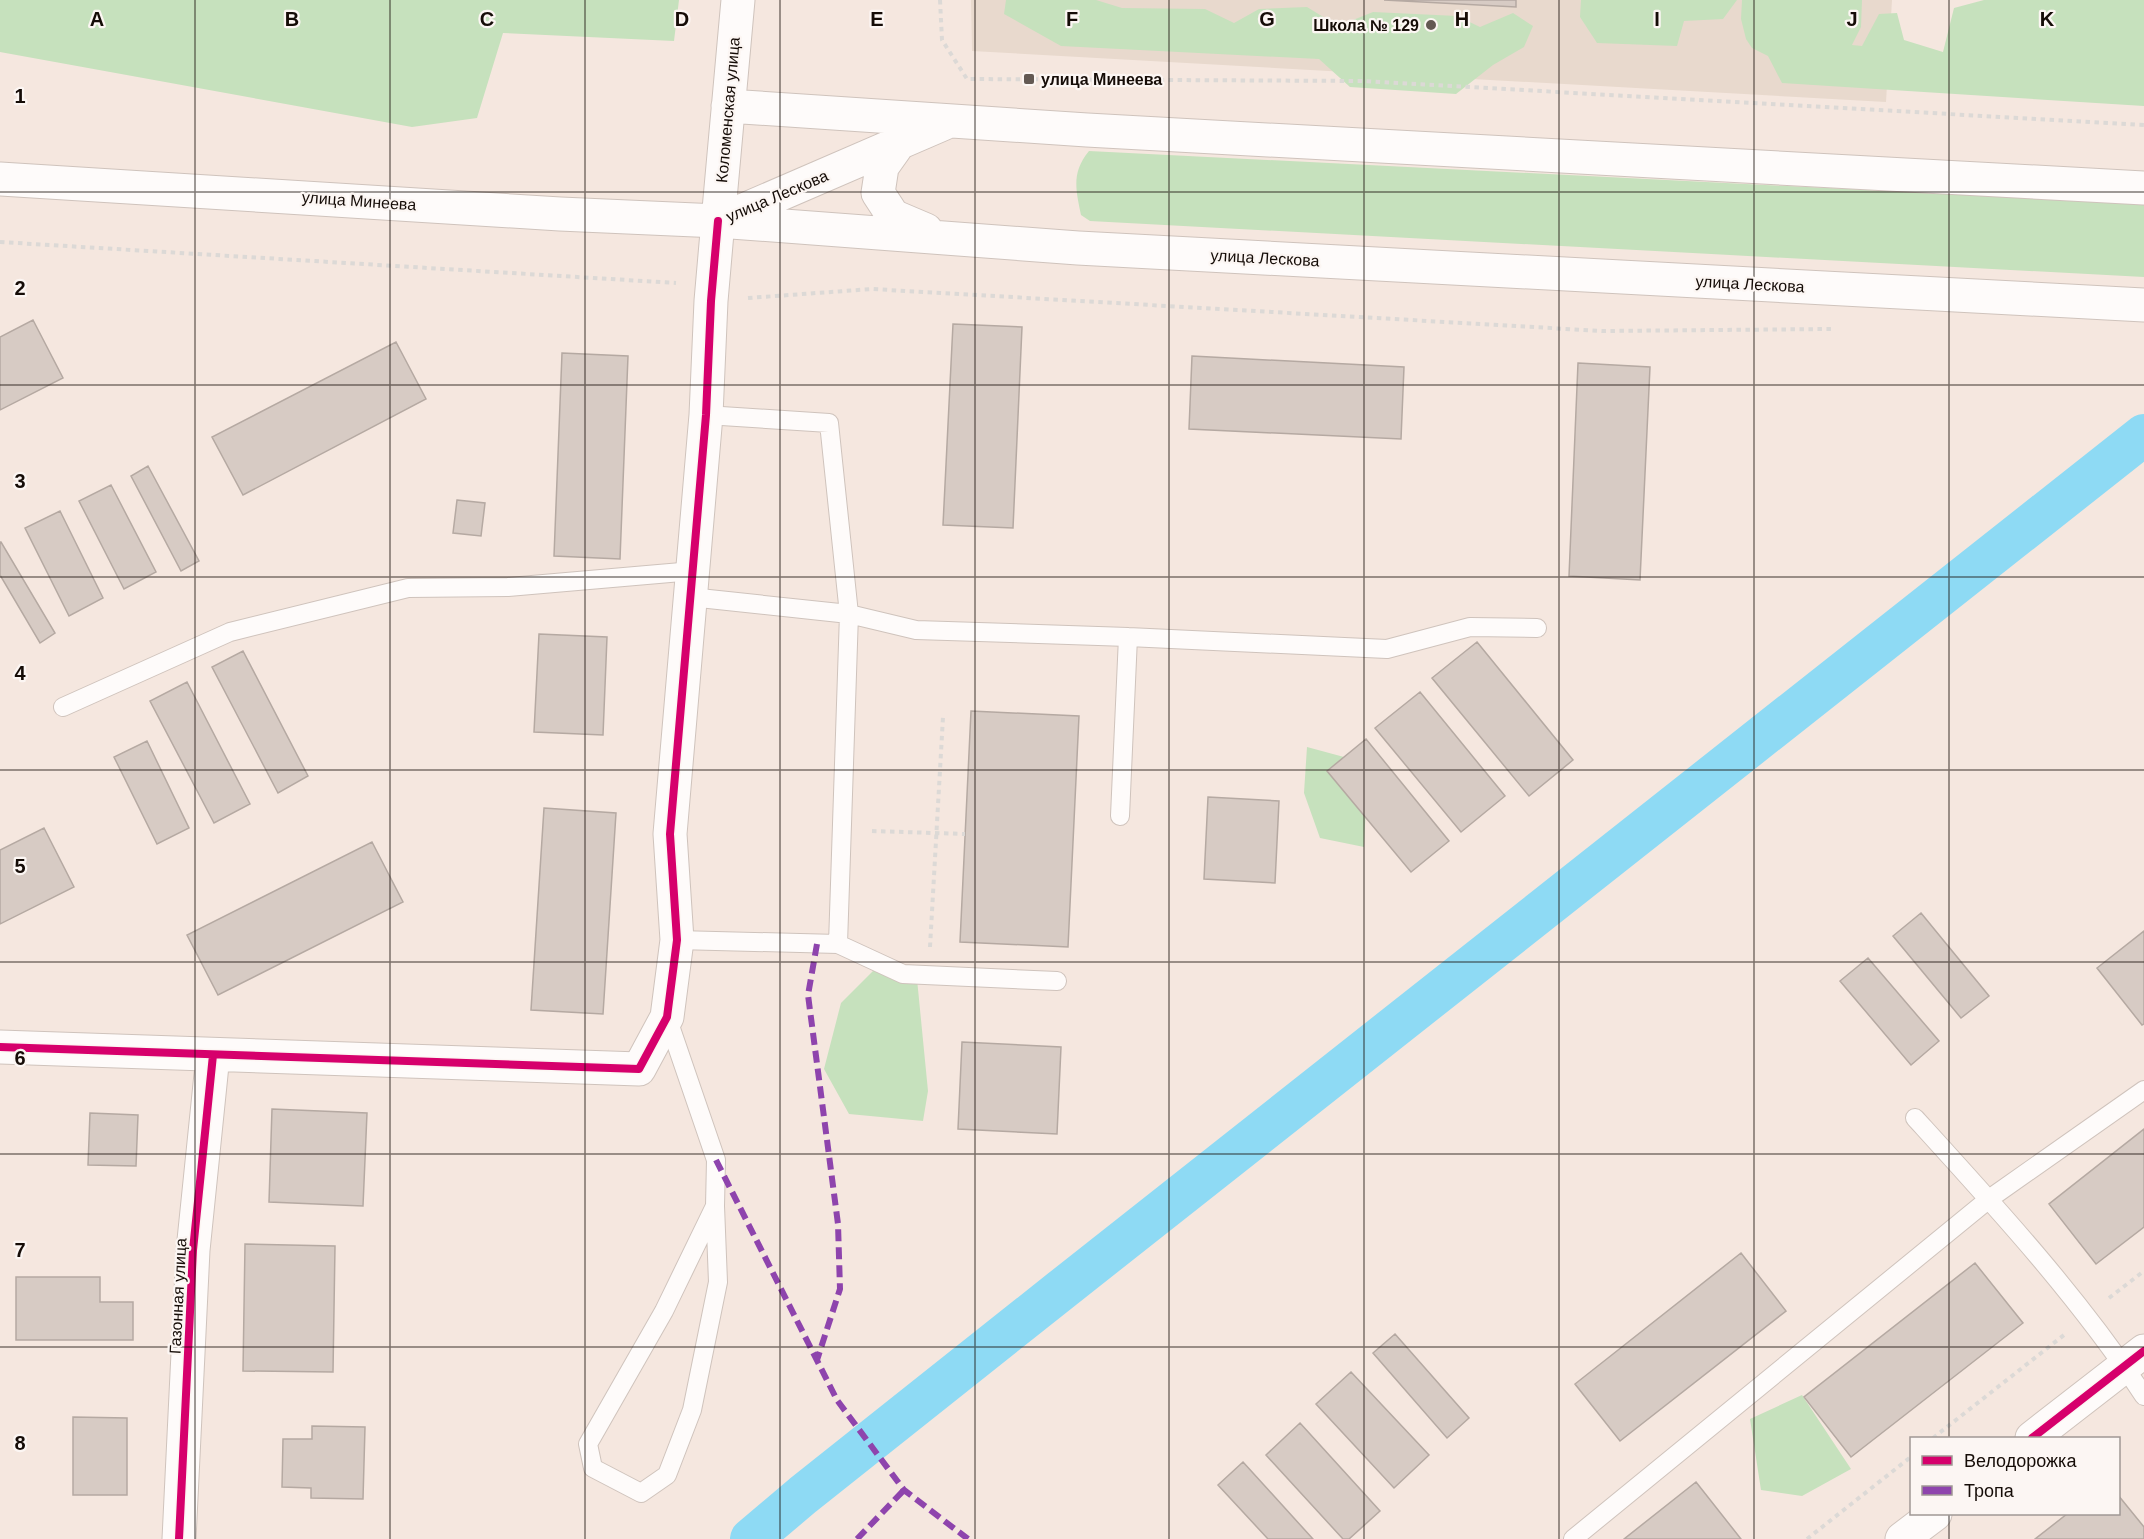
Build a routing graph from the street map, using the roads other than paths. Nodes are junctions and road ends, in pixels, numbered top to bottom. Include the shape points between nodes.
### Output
1 (738, 0) edge
2 (729, 106) junction
3 (950, 121) junction
4 (899, 143) junction
5 (0, 179) edge
6 (2144, 188) edge
7 (718, 221) junction
8 (942, 237) junction
9 (2144, 305) edge
10 (706, 415) junction
11 (691, 584) junction
12 (849, 614) junction
13 (1537, 628) dead end
14 (1128, 637) junction
15 (63, 707) dead end
16 (1120, 816) dead end
17 (677, 940) junction
18 (838, 944) junction
19 (1057, 981) dead end
20 (667, 1017) junction
21 (0, 1047) edge
22 (213, 1055) junction
23 (2144, 1090) edge
24 (1915, 1118) dead end
25 (1989, 1199) junction
26 (715, 1206) junction
27 (2134, 1359) edge
28 (2144, 1396) edge
29 (2033, 1437) edge
30 (1934, 1515) edge
31 (179, 1539) edge
32 (1573, 1539) edge
33 (1902, 1539) edge

1 - 2 main road, Коломенская улица
2 - 3 main road
2 - 7 main road, Коломенская улица
3 - 4 main road, улица Лескова
3 - 6 main road, улица Лескова
4 - 7 main road, улица Лескова
4 - 8 main road via 882,167 878,193 893,216
5 - 7 main road, улица Минеева
7 - 8 main road, улица Лескова
7 - 10 main road, Коломенская улица
8 - 9 main road, улица Лескова via 1078,248
10 - 11 main road, Коломенская улица
10 - 12 lane via 829,423
11 - 12 lane
11 - 15 lane via 408,588 230,632
11 - 17 main road, Коломенская улица via 670,834
12 - 14 lane via 916,630
12 - 18 lane
13 - 14 lane via 1470,627 1387,650
14 - 16 lane
17 - 18 lane
17 - 20 main road, Коломенская улица
18 - 19 lane via 903,974
20 - 22 main road via 639,1069
20 - 26 lane via 716,1160
21 - 22 main road
22 - 31 main road, Газонная улица via 193,1250
23 - 25 lane
24 - 25 lane
25 - 27 lane via 2087,1316
25 - 32 lane
26 - 26 lane via 664,1311 588,1444 593,1468 641,1493 667,1474 692,1410 718,1282
27 - 28 lane
27 - 29 main road
30 - 33 main road

